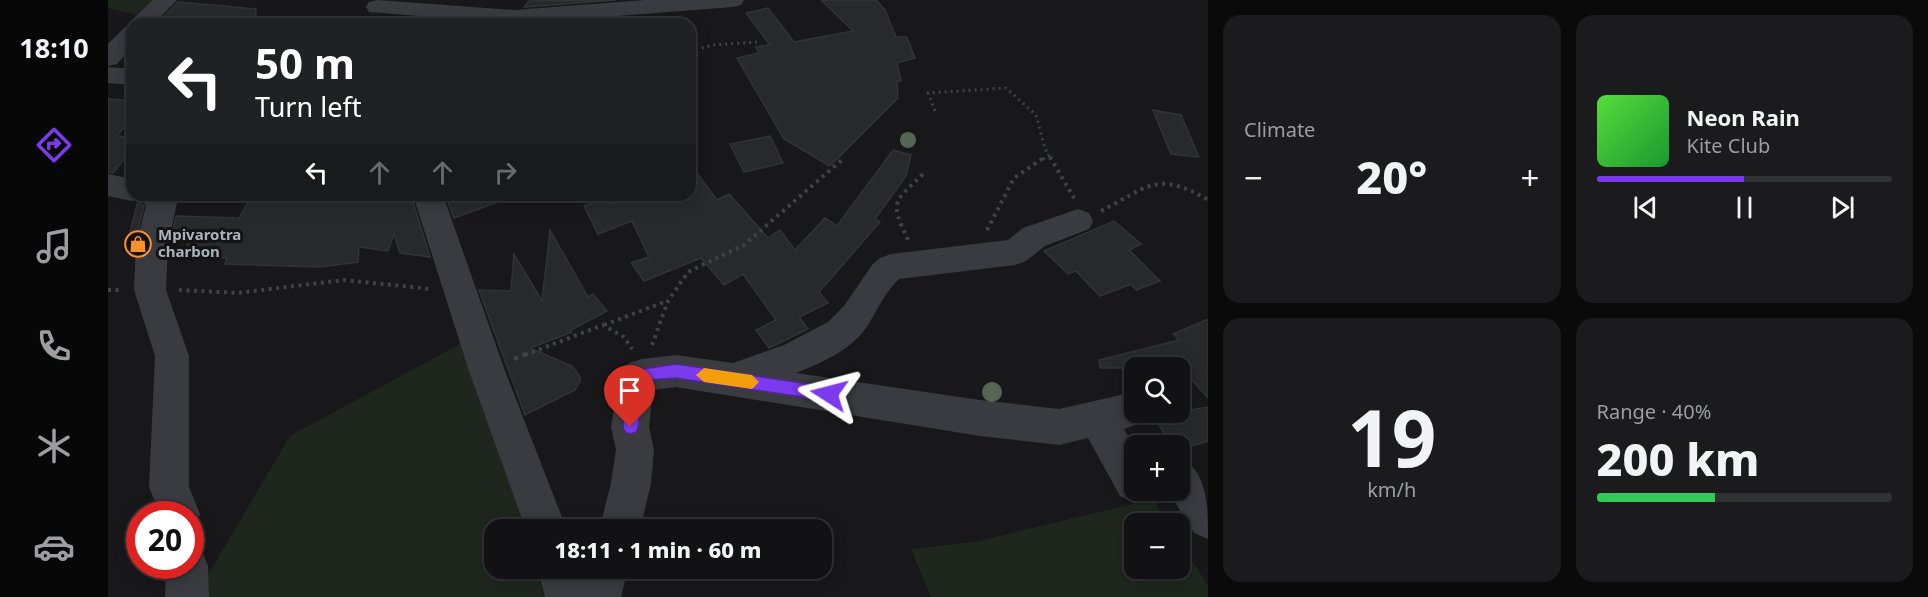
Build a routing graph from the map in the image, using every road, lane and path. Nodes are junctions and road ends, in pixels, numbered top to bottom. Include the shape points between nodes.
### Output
1 (166, 0) edge
2 (733, 0) edge
3 (377, 10) edge
4 (147, 18) edge
5 (126, 39) edge
6 (757, 42) dead end
7 (696, 49) edge
8 (108, 58) edge
9 (108, 75) edge
10 (126, 76) edge
11 (935, 111) dead end
12 (1049, 155) junction
13 (843, 159) dead end
14 (924, 173) dead end
15 (108, 185) edge
16 (126, 189) edge
17 (1208, 200) edge
18 (160, 201) edge
19 (430, 201) edge
20 (1078, 221) junction
21 (976, 256) junction
22 (909, 264) junction
23 (150, 290) junction
24 (461, 293) junction
25 (668, 301) junction
26 (603, 325) junction
27 (487, 371) junction
28 (642, 375) junction
29 (733, 379) junction
30 (1124, 412) edge
31 (1098, 419) junction
32 (1124, 464) edge
33 (1190, 490) edge
34 (175, 501) edge
35 (543, 519) edge
36 (622, 519) edge
37 (1208, 519) edge
38 (187, 579) edge
39 (561, 579) edge
40 (604, 579) edge
41 (187, 597) edge
42 (567, 597) edge
43 (599, 597) edge

1 - 4 street
2 - 3 street via 515,17 416,8
5 - 8 street
6 - 7 path
9 - 10 street
11 - 12 path via 928,93 1006,88 1036,115
12 - 20 path via 1075,200
12 - 21 path via 1014,178
13 - 25 path via 744,245 688,272
14 - 22 path via 897,200 895,213 906,231
15 - 16 street
17 - 20 path via 1197,193 1155,182
18 - 23 street
19 - 24 street
20 - 21 street via 1034,237 1015,252
21 - 22 street
22 - 29 street via 891,267 878,277 852,321 834,339
23 - 24 path via 237,293 344,280
23 - 34 street via 172,356 169,487
24 - 27 street
25 - 26 path
25 - 28 path
26 - 27 path
26 - 28 path via 624,337 635,352
27 - 35 street
28 - 29 street via 676,371
28 - 36 street via 636,385 630,427 635,450
29 - 31 street via 1059,427
30 - 31 street
31 - 32 street
33 - 37 street
38 - 41 street
39 - 42 street
40 - 43 street

